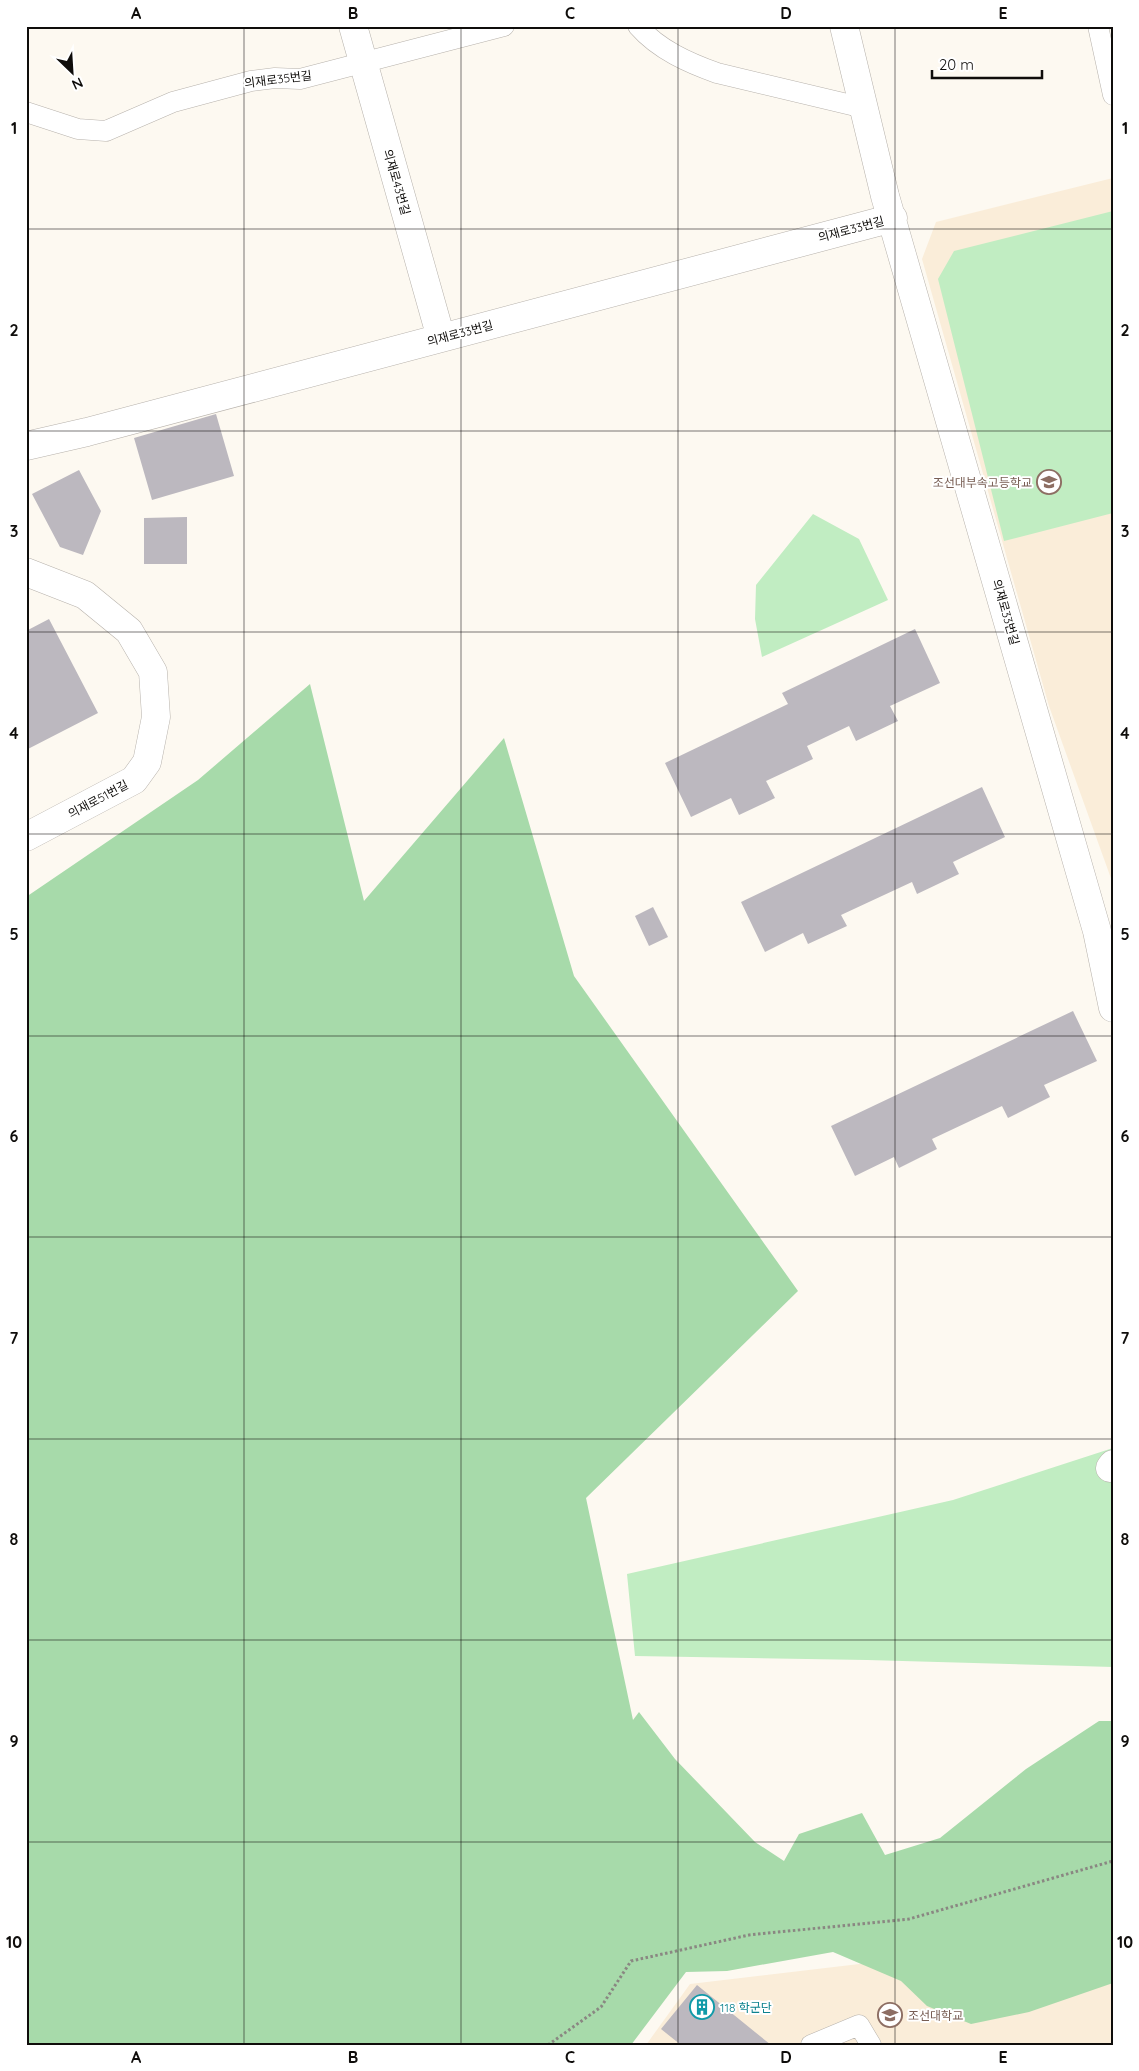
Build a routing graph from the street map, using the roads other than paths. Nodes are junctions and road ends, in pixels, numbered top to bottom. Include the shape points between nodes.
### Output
1 (353, 26) edge
2 (504, 26) edge
3 (638, 26) edge
4 (844, 26) edge
5 (1098, 26) edge
6 (362, 62) junction
7 (1113, 94) edge
8 (864, 108) junction
9 (26, 112) edge
10 (893, 218) junction
11 (441, 338) junction
12 (26, 446) edge
13 (26, 572) edge
14 (26, 837) edge
15 (1105, 929) edge
16 (1113, 1008) edge
17 (811, 2045) edge
18 (871, 2045) edge

1 - 6 street, 의재로43번길
2 - 6 lane, 의재로35번길
3 - 8 lane via 665,49 694,65
4 - 8 street, 의재로33번길
5 - 7 lane
6 - 9 lane, 의재로35번길 via 300,79 251,81 173,102 106,131 78,129
6 - 11 street, 의재로43번길
8 - 10 street, 의재로33번길
10 - 11 street, 의재로33번길
10 - 15 street, 의재로33번길
11 - 12 street, 의재로33번길
13 - 14 street, 의재로51번길 via 85,595 129,632 153,672 156,717 148,762 134,780
15 - 16 street, 의재로33번길
17 - 18 lane via 859,2025

